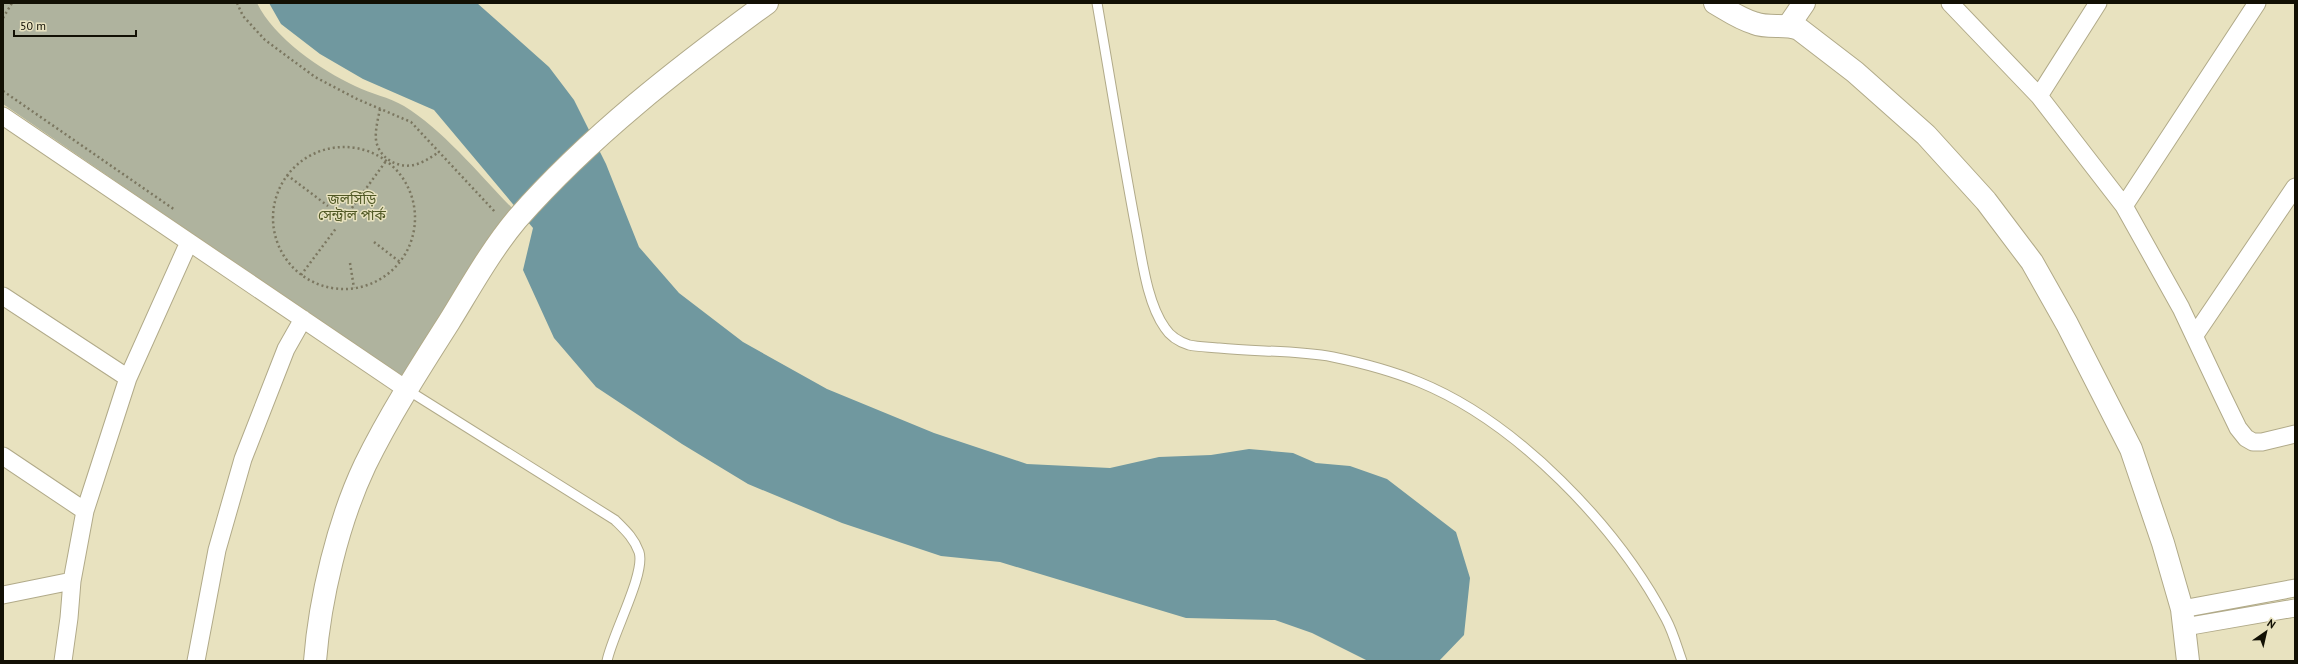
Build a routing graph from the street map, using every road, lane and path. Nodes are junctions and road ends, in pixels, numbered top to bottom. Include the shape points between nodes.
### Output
1 (12, 3) edge
2 (237, 3) edge
3 (767, 3) edge
4 (1097, 3) edge
5 (1715, 3) edge
6 (1804, 3) edge
7 (1950, 3) edge
8 (2098, 3) edge
9 (2257, 3) edge
10 (3, 18) edge
11 (1789, 25) junction
12 (2039, 96) junction
13 (380, 109) junction
14 (3, 116) edge
15 (439, 152) junction
16 (386, 161) junction
17 (287, 175) junction
18 (2295, 187) edge
19 (328, 206) dead end
20 (2124, 206) junction
21 (348, 212) dead end
22 (506, 217) junction
23 (337, 227) dead end
24 (189, 242) junction
25 (374, 242) dead end
26 (400, 262) junction
27 (350, 263) dead end
28 (301, 275) junction
29 (354, 288) junction
30 (3, 296) edge
31 (303, 319) junction
32 (2195, 335) junction
33 (128, 378) junction
34 (406, 389) junction
35 (2295, 434) edge
36 (3, 456) edge
37 (85, 511) junction
38 (72, 581) junction
39 (2295, 588) edge
40 (3, 595) edge
41 (2295, 608) edge
42 (2184, 618) junction
43 (63, 661) edge
44 (196, 661) edge
45 (315, 661) edge
46 (607, 661) edge
47 (1682, 661) edge
48 (2188, 661) edge

1 - 10 path
2 - 13 path via 243,16 265,40 299,66 327,84
3 - 22 street via 693,57 600,135 560,174
4 - 47 lane via 1124,167 1146,279 1159,318 1166,330 1175,338 1191,345 1296,352 1332,357 1376,368 1420,382 1469,408 1528,450 1580,500 1630,562 1667,620
5 - 11 street via 1754,23 1773,27
6 - 11 street
7 - 12 street
8 - 12 street
9 - 20 street
11 - 42 street via 1808,35 1855,72 1926,135 1986,201 2032,262 2068,324 2131,449 2163,543
12 - 20 street
13 - 15 path via 411,122
13 - 15 path via 376,142 384,157 392,162 409,165 419,164
14 - 24 street
15 - 22 path
16 - 17 path via 364,150 338,147 304,158
16 - 21 path
16 - 26 path via 403,179 411,195 415,213 410,245
17 - 19 path
17 - 28 path via 279,188 272,217 275,238 283,256
18 - 32 street
20 - 32 street
22 - 34 street via 482,270
23 - 28 path
24 - 31 street
24 - 33 street
25 - 26 path
26 - 29 path via 374,282
27 - 29 path
28 - 29 path via 322,286
30 - 33 street
31 - 34 street
31 - 44 street via 286,349 243,459 217,550
32 - 35 street via 2238,428 2246,438 2253,442 2262,442
33 - 37 street
34 - 45 street via 365,466 351,500 327,584
34 - 46 lane via 615,520 632,538 640,553 639,574
36 - 37 street
37 - 38 street
38 - 40 street
38 - 43 street
39 - 42 street
41 - 42 street
42 - 48 street

